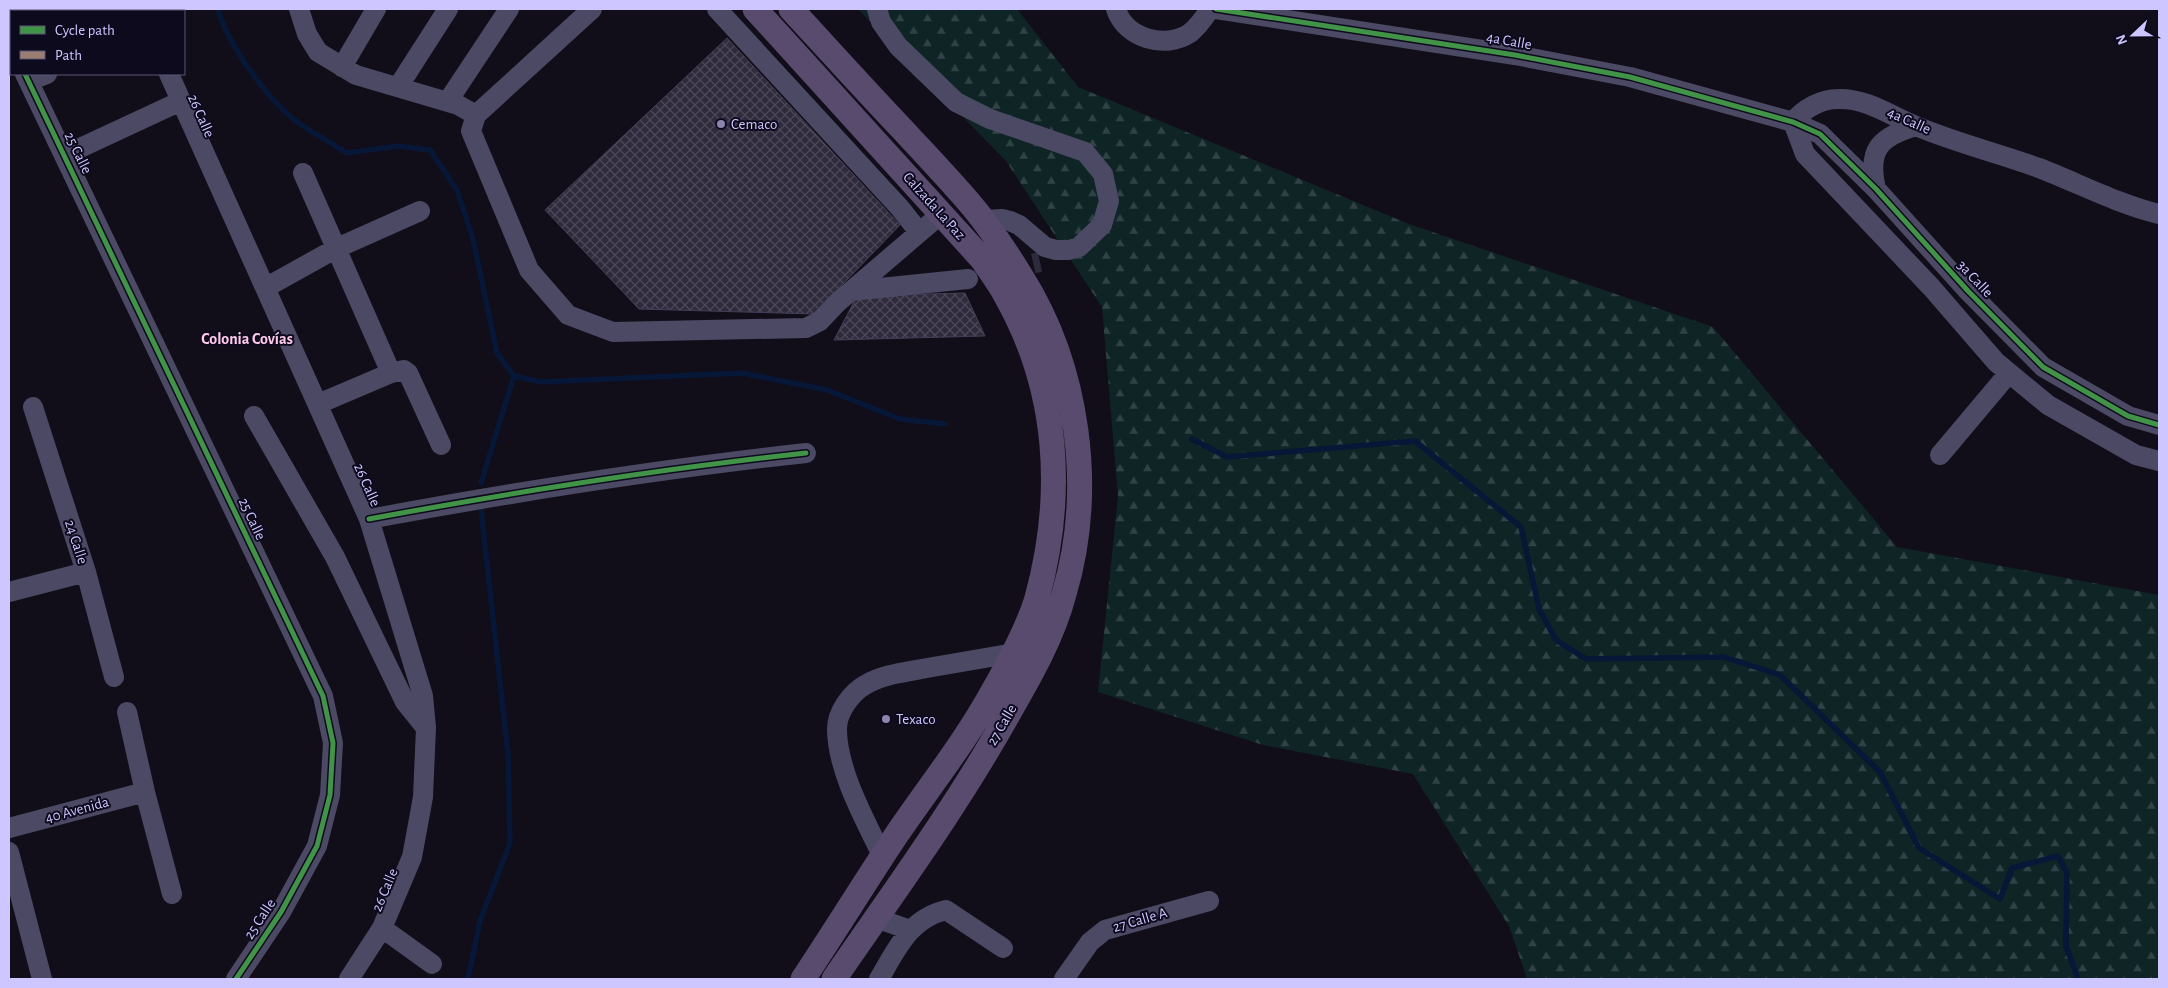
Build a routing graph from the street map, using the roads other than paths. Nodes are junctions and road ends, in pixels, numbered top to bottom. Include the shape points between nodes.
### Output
1 (299, 9) edge
2 (376, 9) edge
3 (448, 9) edge
4 (509, 9) edge
5 (592, 9) edge
6 (717, 9) edge
7 (756, 9) edge
8 (791, 9) edge
9 (876, 9) edge
10 (1116, 9) edge
11 (1210, 9) edge
12 (1216, 9) edge
13 (342, 66) junction
14 (169, 75) edge
15 (34, 76) edge
16 (398, 87) junction
17 (181, 101) junction
18 (448, 101) junction
19 (476, 115) junction
20 (1793, 122) junction
21 (1916, 126) junction
22 (65, 156) junction
23 (303, 173) dead end
24 (1876, 189) junction
25 (420, 211) dead end
26 (941, 214) junction
27 (2159, 214) edge
28 (983, 220) junction
29 (920, 232) junction
30 (336, 250) junction
31 (1056, 250) junction
32 (1040, 262) tunnel mouth
33 (968, 279) dead end
34 (265, 288) junction
35 (851, 291) junction
36 (391, 373) junction
37 (2009, 373) junction
38 (318, 404) junction
39 (33, 407) dead end
40 (254, 416) dead end
41 (2159, 425) edge
42 (1077, 437) joint
43 (1052, 439) joint
44 (441, 444) dead end
45 (806, 453) dead end
46 (1940, 455) dead end
47 (2159, 460) edge
48 (369, 519) junction
49 (86, 572) junction
50 (9, 592) edge
51 (1014, 653) junction
52 (114, 677) dead end
53 (127, 712) dead end
54 (426, 728) junction
55 (145, 792) junction
56 (9, 828) edge
57 (9, 852) edge
58 (883, 857) junction
59 (172, 894) dead end
60 (1209, 901) dead end
61 (876, 918) junction
62 (382, 928) junction
63 (910, 930) junction
64 (1003, 948) dead end
65 (432, 964) dead end
66 (42, 979) edge
67 (236, 979) edge
68 (350, 979) edge
69 (803, 979) edge
70 (834, 979) edge
71 (879, 979) edge
72 (1064, 979) edge

1 - 13 street via 307,34 318,52
2 - 13 street
3 - 16 street
4 - 18 street
5 - 19 street
6 - 29 street
7 - 26 main road, Calzada La Paz
8 - 28 main road, Calzada La Paz
9 - 31 street via 898,46 956,102 990,119 1085,152 1103,174 1109,200 1102,225 1079,247
10 - 11 street via 1127,27 1141,37 1157,41 1174,40 1189,33 1202,23
12 - 20 street, 4a Calle via 1515,54 1621,75
13 - 16 street via 356,76
14 - 17 street, 26 Calle
15 - 22 street, 25 Calle
16 - 18 street
17 - 22 street
17 - 34 street, 26 Calle
18 - 19 street
19 - 35 street via 472,131 529,270 568,315 613,332 806,328 820,321
20 - 21 street, 4a Calle via 1799,114 1821,102 1839,99 1879,108
20 - 24 street, 3a Calle via 1820,134
20 - 37 street via 1805,154
21 - 24 street via 1890,136 1877,148 1873,159
21 - 27 street, 4a Calle
22 - 67 street, 25 Calle via 323,696 333,743 330,795 316,846 281,912
23 - 30 street
24 - 41 street, 3a Calle via 1968,291 2043,367 2128,416
25 - 30 street
26 - 29 street
26 - 43 main road, Calzada La Paz via 982,259 1006,295 1036,366
28 - 31 street via 1010,221 1045,247
28 - 42 main road, Calzada La Paz via 1022,277 1041,313 1065,376
29 - 35 street
30 - 34 street
30 - 36 street
31 - 32 street
33 - 35 street
34 - 38 street, 26 Calle
36 - 38 street
36 - 44 street via 404,370 408,373
37 - 46 street
37 - 47 street via 2048,405 2136,455
38 - 48 street, 26 Calle
39 - 49 street, 24 Calle
40 - 54 street via 336,557 405,702
42 - 61 main road, 27 Calle via 1079,510 1074,549 1064,595 1042,654 945,818
43 - 51 main road, 27 Calle via 1054,499 1048,545 1036,599
45 - 48 street via 674,469
48 - 54 street, 26 Calle via 422,696
49 - 50 street
49 - 52 street, 24 Calle
51 - 58 main road, 27 Calle via 992,695
51 - 58 street via 898,674 864,685 850,697 840,716 837,738 848,783
53 - 55 street
54 - 62 street, 26 Calle via 423,797 412,857
55 - 56 street, 40 Avenida
55 - 59 street
57 - 66 street
58 - 69 main road, 27 Calle
60 - 72 street, 27 Calle A via 1105,930 1090,942
61 - 63 street
61 - 70 main road, 27 Calle
62 - 65 street
62 - 68 street, 26 Calle
63 - 64 street via 931,914 946,910
63 - 71 street

